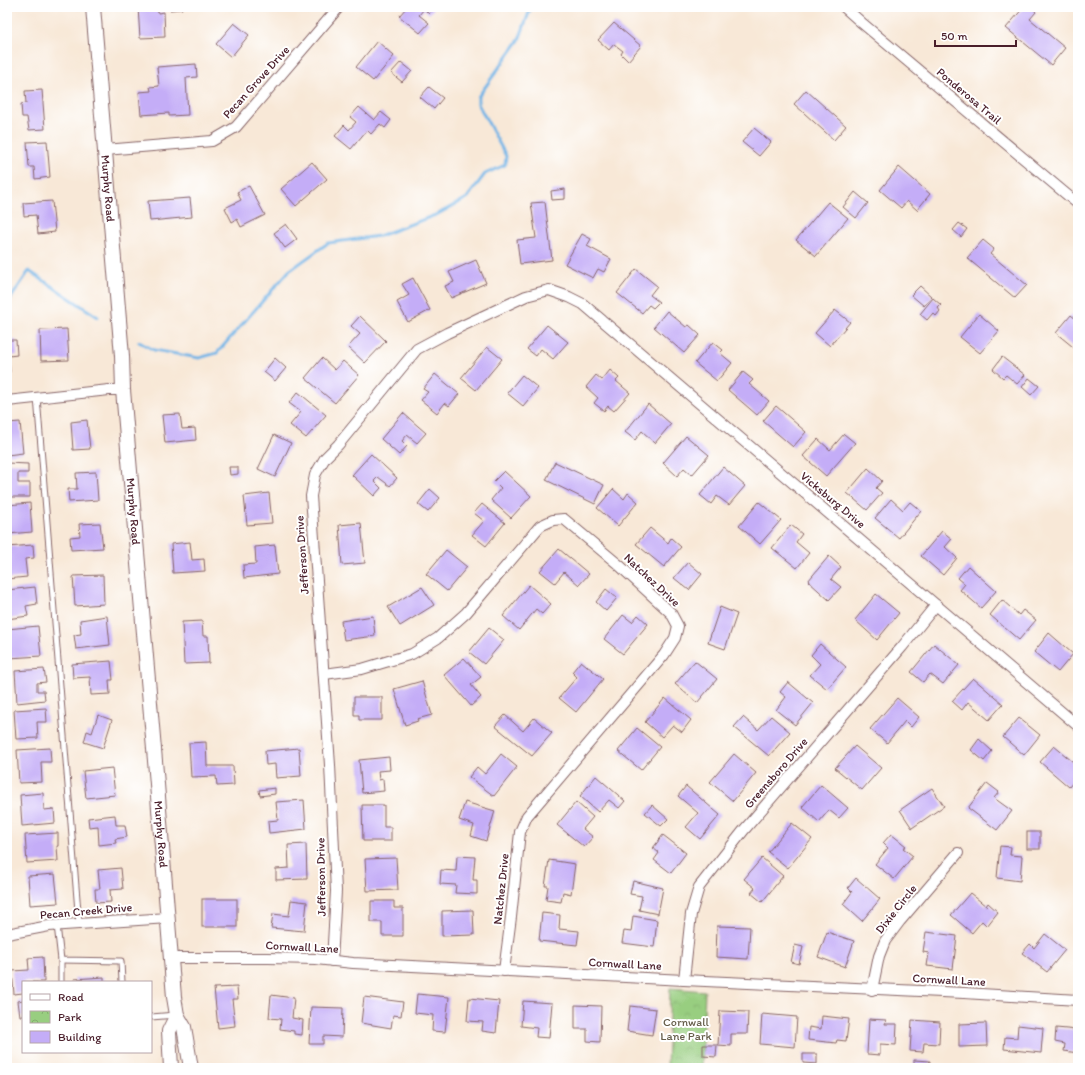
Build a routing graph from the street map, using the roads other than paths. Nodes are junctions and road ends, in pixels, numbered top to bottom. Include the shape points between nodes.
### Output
1 (93, 7) edge
2 (338, 7) edge
3 (844, 7) edge
4 (105, 150) junction
5 (1078, 204) edge
6 (570, 297) joint
7 (124, 390) junction
8 (37, 397) junction
9 (7, 401) edge
10 (936, 605) junction
11 (324, 674) junction
12 (1078, 726) edge
13 (958, 853) dead end
14 (168, 918) junction
15 (79, 924) junction
16 (57, 925) junction
17 (7, 934) edge
18 (171, 958) junction
19 (61, 960) junction
20 (332, 961) junction
21 (504, 971) junction
22 (684, 980) junction
23 (61, 981) edge
24 (122, 981) edge
25 (872, 990) junction
26 (1078, 1000) edge
27 (177, 1015) junction
28 (152, 1017) edge
29 (171, 1068) edge
30 (191, 1068) edge

1 - 4 main road, Murphy Road
2 - 4 street, Pecan Grove Drive via 236,127 212,141
3 - 5 street, Ponderosa Trail
4 - 7 main road, Murphy Road
6 - 10 street, Vicksburg Drive via 583,304
6 - 11 street, Jefferson Drive via 549,290 526,296 417,349 325,458 315,475 310,496
7 - 8 street
7 - 14 main road, Murphy Road
8 - 9 street
8 - 15 lane
10 - 12 street, Vicksburg Drive
10 - 22 street, Greensboro Drive via 744,830 699,887 691,914
11 - 20 street, Jefferson Drive via 336,891
11 - 21 street, Natchez Drive via 362,669 412,654 438,638 466,613 540,526 553,520 564,519 671,613 678,626 675,638 664,655 527,816 520,832
13 - 25 street, Dixie Circle via 886,941 879,956
14 - 15 street, Pecan Creek Drive
14 - 18 main road, Murphy Road
15 - 16 street, Pecan Creek Drive
16 - 17 street, Pecan Creek Drive
16 - 19 lane
18 - 20 street, Cornwall Lane
18 - 27 main road, Murphy Road
19 - 23 lane
19 - 24 lane via 121,961
20 - 21 street, Cornwall Lane
21 - 22 street, Cornwall Lane
22 - 25 street, Cornwall Lane
25 - 26 street, Cornwall Lane
27 - 28 lane
27 - 29 main road, Murphy Road via 169,1031
27 - 30 main road, Murphy Road via 184,1027

